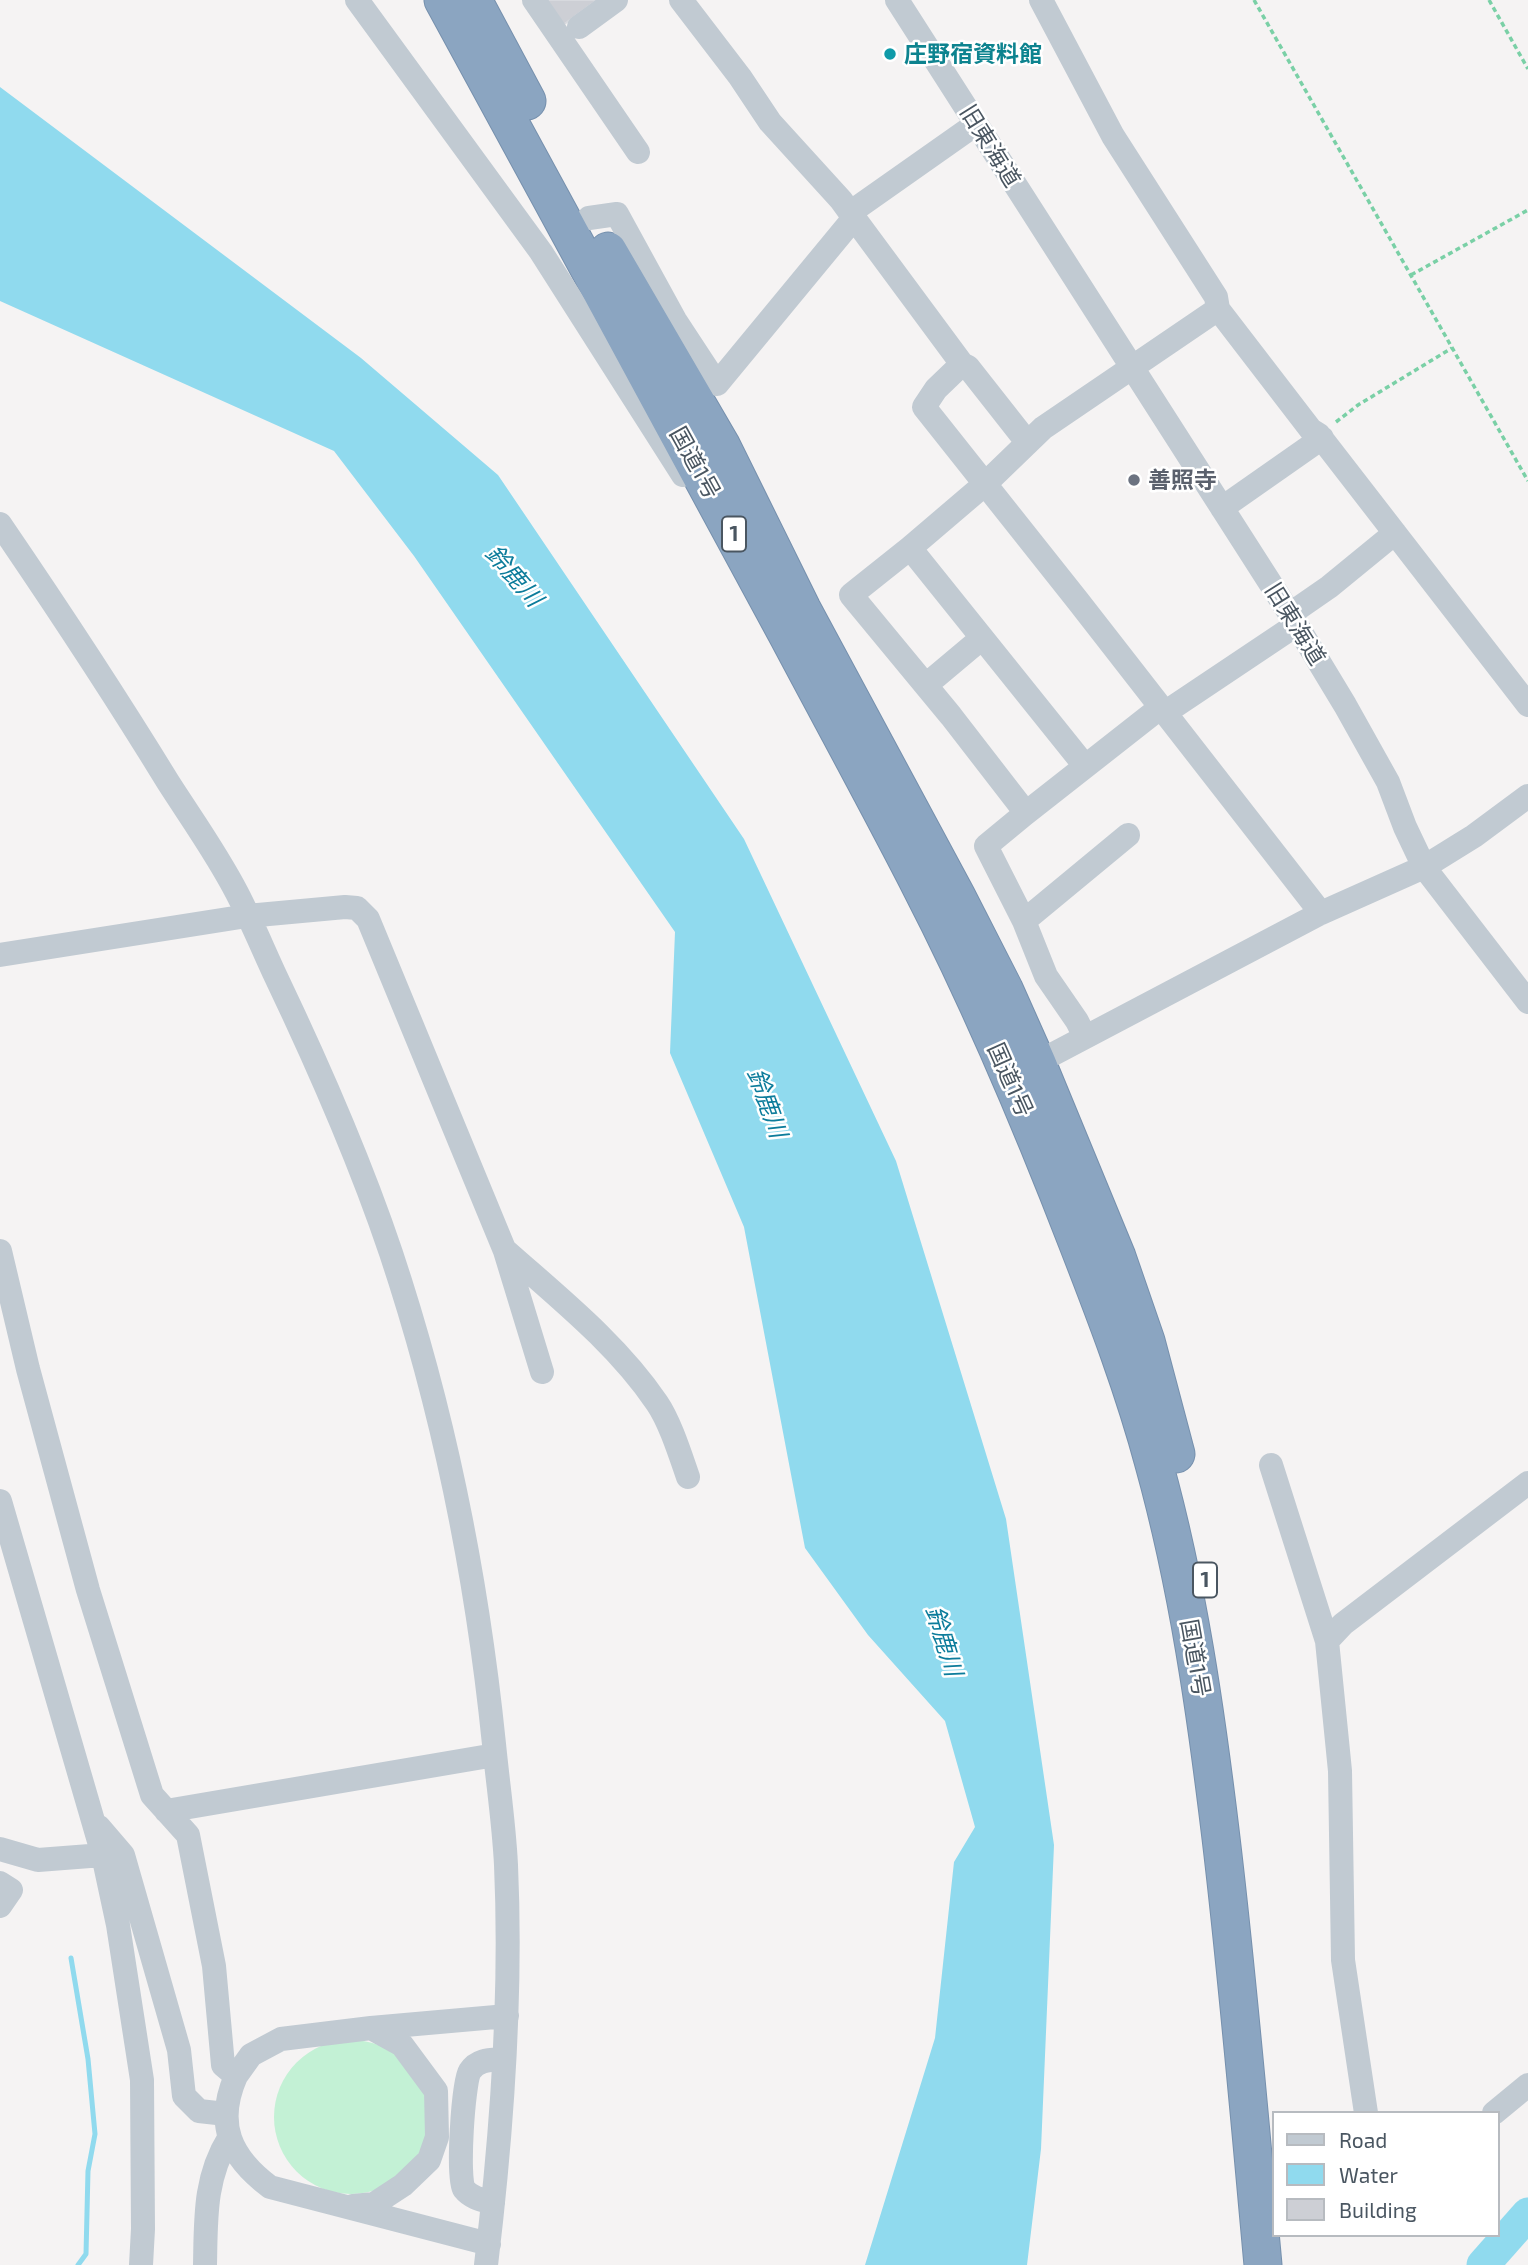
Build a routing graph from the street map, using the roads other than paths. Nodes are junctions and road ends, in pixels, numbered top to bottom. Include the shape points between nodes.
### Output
1 (357, 0) edge
2 (443, 0) edge
3 (473, 0) edge
4 (534, 0) edge
5 (616, 0) edge
6 (681, 0) edge
7 (897, 0) edge
8 (1041, 0) edge
9 (579, 27) dead end
10 (976, 124) junction
11 (638, 152) dead end
12 (853, 215) junction
13 (589, 218) junction
14 (1218, 309) junction
15 (962, 364) junction
16 (1132, 367) junction
17 (1320, 436) junction
18 (1027, 442) junction
19 (985, 484) junction
20 (1222, 508) junction
21 (0, 524) edge
22 (1395, 533) junction
23 (911, 548) junction
24 (1293, 620) junction
25 (982, 638) junction
26 (790, 640) junction
27 (926, 685) junction
28 (1528, 705) edge
29 (1164, 710) junction
30 (1085, 766) junction
31 (1528, 796) edge
32 (1026, 813) junction
33 (1128, 835) dead end
34 (1428, 872) junction
35 (1321, 913) junction
36 (247, 916) junction
37 (1024, 921) junction
38 (0, 955) edge
39 (1528, 1002) edge
40 (1085, 1037) junction
41 (1023, 1069) junction
42 (0, 1251) edge
43 (505, 1251) junction
44 (542, 1372) dead end
45 (1271, 1465) dead end
46 (688, 1477) dead end
47 (1528, 1483) edge
48 (0, 1501) edge
49 (1327, 1642) junction
50 (495, 1755) junction
51 (166, 1811) junction
52 (94, 1821) junction
53 (0, 1849) edge
54 (103, 1855) junction
55 (0, 1883) edge
56 (0, 1906) edge
57 (507, 2016) junction
58 (371, 2028) junction
59 (504, 2059) junction
60 (236, 2076) junction
61 (1528, 2085) edge
62 (465, 2090) junction
63 (436, 2091) junction
64 (1273, 2111) edge
65 (1366, 2111) edge
66 (1496, 2111) edge
67 (228, 2126) junction
68 (463, 2128) junction
69 (500, 2130) junction
70 (434, 2137) junction
71 (459, 2170) junction
72 (1265, 2179) edge
73 (493, 2203) junction
74 (347, 2206) junction
75 (1286, 2237) edge
76 (488, 2255) edge
77 (141, 2265) edge
78 (205, 2265) edge
79 (1263, 2265) edge
80 (1288, 2265) edge

1 - 26 street via 541,252
2 - 26 highway, 国道1号 / 1
3 - 13 highway, 国道1号 / 1
4 - 11 street
5 - 9 street
6 - 12 street via 770,122
7 - 10 street, 旧東海道
8 - 14 street via 1113,135 1216,297
10 - 12 street
10 - 16 street, 旧東海道
12 - 13 street via 717,384 675,320 617,214
12 - 15 street
13 - 41 highway, 国道1号 / 1 via 721,445 802,609 963,908
14 - 16 street
14 - 17 street
15 - 18 street
15 - 19 street via 936,388 924,407
16 - 18 street
16 - 20 street, 旧東海道
17 - 20 street
17 - 22 street
18 - 19 street
19 - 23 street
19 - 29 street
20 - 24 street, 旧東海道
21 - 36 street via 97,667
22 - 24 street
22 - 28 street
23 - 25 street
23 - 27 street via 851,595
24 - 29 street
24 - 34 street, 旧東海道 via 1388,782
25 - 27 street
25 - 30 street
26 - 41 highway, 国道1号 / 1
27 - 32 street
29 - 30 street
29 - 35 street
30 - 32 street
31 - 34 street
32 - 37 street via 986,846
33 - 37 street
34 - 35 street
34 - 39 street, 旧東海道
35 - 40 street
36 - 38 street
36 - 43 street via 345,906 358,908 368,919
36 - 50 street via 351,1146 392,1255 422,1355 472,1572
37 - 40 street via 1046,976
40 - 41 street
41 - 64 highway, 国道1号 / 1 via 1117,1257 1146,1341 1199,1551 1230,1715
41 - 72 highway, 国道1号 / 1 via 1055,1184 1106,1316 1155,1466 1176,1558 1212,1765
42 - 51 street via 88,1590 152,1795
43 - 44 street
43 - 46 street via 583,1319 651,1395
45 - 49 street
47 - 49 street
48 - 52 street
49 - 65 street via 1340,1771 1343,1960
50 - 51 street
50 - 57 street via 506,1867
51 - 60 street via 188,1835 214,1966 223,2065
52 - 54 street
52 - 67 street via 123,1855 179,2050 184,2096 199,2111
53 - 54 street via 38,1860
54 - 77 street via 142,2080
55 - 56 street via 11,1890
57 - 58 street
57 - 59 street
58 - 60 street via 281,2039 251,2055
58 - 63 street via 402,2045
59 - 62 street via 479,2061 469,2072
59 - 69 street
60 - 67 street via 228,2094
61 - 66 street
62 - 63 street
62 - 68 street
63 - 70 street
67 - 74 street via 239,2158 270,2187
67 - 78 street via 207,2201
68 - 69 street
68 - 70 street
68 - 71 street
69 - 73 street
70 - 71 street
70 - 74 street via 403,2185 374,2204
71 - 73 street via 462,2188
72 - 79 highway, 国道1号 / 1
73 - 76 street
74 - 76 street
75 - 80 highway

